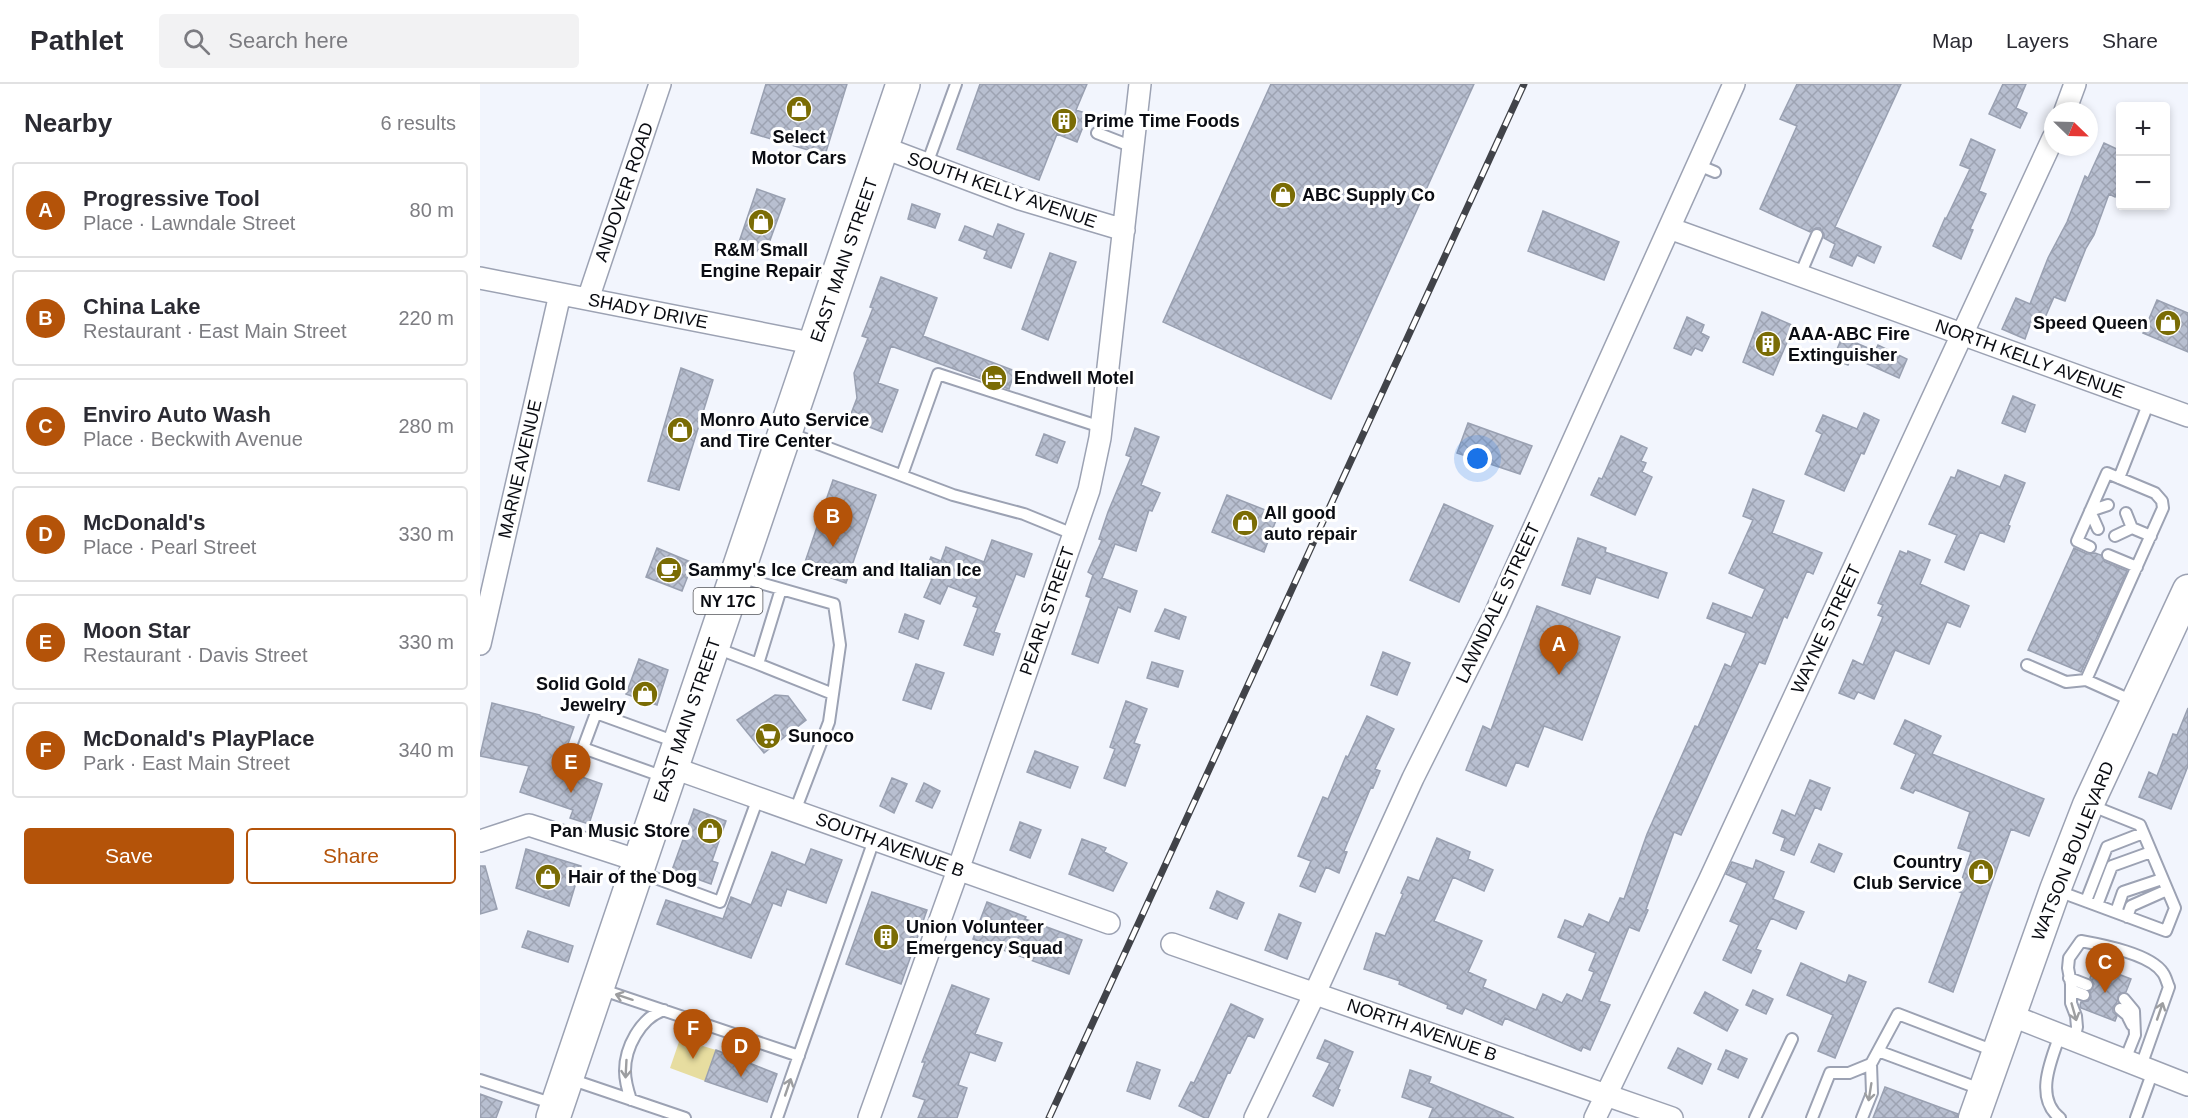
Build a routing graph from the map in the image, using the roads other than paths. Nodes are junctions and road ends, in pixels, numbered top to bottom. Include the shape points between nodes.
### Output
1 (660, 84) edge
2 (903, 84) edge
3 (956, 84) edge
4 (1140, 84) edge
5 (1734, 84) edge
6 (2075, 84) edge
7 (2068, 102) edge
8 (1097, 133) dead end
9 (882, 147) junction
10 (1133, 147) junction
11 (2045, 156) edge
12 (927, 164) junction
13 (1670, 228) junction
14 (1124, 230) junction
15 (1817, 235) dead end
16 (1800, 275) junction
17 (480, 278) edge
18 (560, 294) junction
19 (588, 299) junction
20 (1963, 334) junction
21 (816, 344) junction
22 (2149, 402) junction
23 (2188, 416) edge
24 (1101, 427) junction
25 (786, 431) junction
26 (902, 476) junction
27 (2119, 478) junction
28 (2108, 505) dead end
29 (2090, 511) junction
30 (2126, 513) dead end
31 (2132, 528) junction
32 (2098, 529) dead end
33 (1073, 534) junction
34 (2115, 536) dead end
35 (2151, 536) junction
36 (2090, 547) dead end
37 (2108, 555) dead end
38 (2137, 567) junction
39 (736, 576) junction
40 (781, 589) junction
41 (2186, 599) edge
42 (480, 644) edge
43 (712, 647) junction
44 (758, 664) junction
45 (2027, 665) dead end
46 (2086, 680) junction
47 (833, 694) junction
48 (2136, 702) junction
49 (672, 763) junction
50 (758, 798) junction
51 (2088, 805) junction
52 (795, 812) junction
53 (483, 833) edge
54 (2143, 833) junction
55 (874, 840) junction
56 (2151, 852) junction
57 (638, 866) junction
58 (958, 870) junction
59 (2162, 879) junction
60 (2055, 890) junction
61 (2167, 890) junction
62 (2086, 901) junction
63 (2097, 905) junction
64 (2116, 912) junction
65 (2127, 917) junction
66 (1109, 923) dead end
67 (1172, 944) dead end
68 (2068, 978) junction
69 (597, 988) junction
70 (2071, 990) junction
71 (1316, 993) junction
72 (2122, 1004) dead end
73 (664, 1010) junction
74 (2010, 1015) junction
75 (2067, 1038) junction
76 (1792, 1039) dead end
77 (1878, 1051) junction
78 (1997, 1053) junction
79 (799, 1056) junction
80 (1871, 1065) junction
81 (2140, 1066) junction
82 (480, 1080) edge
83 (2188, 1085) edge
84 (1606, 1095) junction
85 (559, 1100) edge
86 (631, 1100) junction
87 (1979, 1104) edge
88 (685, 1118) edge
89 (777, 1118) edge
90 (869, 1118) edge
91 (1255, 1118) edge
92 (1595, 1118) edge
93 (1672, 1118) edge
94 (1755, 1118) edge
95 (1812, 1118) edge
96 (1862, 1118) edge
97 (2060, 1118) edge
98 (2136, 1118) edge

1 - 19 street, ANDOVER ROAD
2 - 9 main road, EAST MAIN STREET / NY 17C
3 - 12 lane
4 - 10 street, PEARL STREET
5 - 13 street, LAWNDALE STREET via 1706,169
6 - 7 street
8 - 10 lane
9 - 12 street, SOUTH KELLY AVENUE
9 - 21 main road, EAST MAIN STREET / NY 17C
10 - 14 street, PEARL STREET
11 - 20 street, WAYNE STREET
12 - 14 street, SOUTH KELLY AVENUE via 1020,199
13 - 16 street, NORTH KELLY AVENUE
13 - 71 street, LAWNDALE STREET via 1496,612 1413,778
14 - 24 street, PEARL STREET
15 - 16 lane
16 - 20 street, NORTH KELLY AVENUE
17 - 18 street, SHADY DRIVE
18 - 19 street, SHADY DRIVE
18 - 42 street, MARNE AVENUE
19 - 21 street, SHADY DRIVE
20 - 22 street, NORTH KELLY AVENUE
20 - 84 street, WAYNE STREET
21 - 25 main road, EAST MAIN STREET / NY 17C
22 - 23 street, NORTH KELLY AVENUE
22 - 27 lane
24 - 26 lane via 938,374
24 - 33 street, PEARL STREET via 1089,490
25 - 26 lane
25 - 39 main road, EAST MAIN STREET / NY 17C
26 - 33 lane via 1024,514
27 - 29 lane via 2107,473
27 - 35 lane via 2155,493 2162,501 2163,508
28 - 29 lane
29 - 32 lane
29 - 36 lane via 2077,541
30 - 31 lane
31 - 34 lane
31 - 35 lane
33 - 58 street, PEARL STREET
35 - 38 lane
37 - 38 lane
38 - 46 lane
39 - 40 lane
39 - 43 main road, EAST MAIN STREET / NY 17C
40 - 44 lane
40 - 47 lane via 834,604 840,645
41 - 48 street, WATSON BOULEVARD
43 - 44 lane
43 - 49 main road, EAST MAIN STREET / NY 17C
44 - 47 lane
45 - 46 lane via 2066,682
46 - 48 lane
47 - 52 lane via 829,722
48 - 51 street, WATSON BOULEVARD
49 - 49 lane via 583,748 596,713
49 - 50 street, SOUTH AVENUE B
49 - 57 main road, EAST MAIN STREET / NY 17C
50 - 52 street, SOUTH AVENUE B
50 - 57 lane via 720,902
51 - 54 lane via 2140,825
51 - 60 street, WATSON BOULEVARD
52 - 55 street, SOUTH AVENUE B
53 - 57 street via 529,825
54 - 56 lane
54 - 62 lane via 2107,847
55 - 58 street, SOUTH AVENUE B
55 - 79 lane
56 - 59 lane
56 - 63 lane via 2112,867
57 - 69 main road, EAST MAIN STREET / NY 17C
58 - 66 street, SOUTH AVENUE B
58 - 90 street, PEARL STREET
59 - 61 lane
59 - 64 lane via 2123,892
60 - 62 lane
60 - 74 street, WATSON BOULEVARD
61 - 65 lane via 2131,906
61 - 65 lane via 2175,908 2166,931
62 - 63 lane
63 - 64 lane
64 - 65 lane
67 - 71 street, NORTH AVENUE B
68 - 70 lane
68 - 70 lane via 2085,990
81 -> 68 lane via 2169,987 2163,973 2134,955 2081,941 2069,958
73 -> 69 lane
69 - 85 main road, EAST MAIN STREET / NY 17C
70 -> 75 lane via 2077,1027
71 - 84 street, NORTH AVENUE B
71 - 91 street, LAWNDALE STREET
72 - 81 lane via 2134,1011
73 - 79 lane
73 -> 86 lane via 645,1022 630,1047 624,1074
74 - 75 street
74 - 78 street, WATSON BOULEVARD
75 - 81 street
75 - 97 lane via 2050,1064 2046,1094
76 - 94 lane
77 - 78 lane via 1898,1014
77 - 80 lane
77 - 87 lane
78 - 87 street, WATSON BOULEVARD
89 -> 79 lane
80 - 95 lane via 1849,1073 1830,1073
80 -> 96 lane via 1872,1093
81 - 83 street
81 - 98 lane
82 - 85 lane
84 - 92 street, WAYNE STREET
84 - 93 street, NORTH AVENUE B
85 - 86 lane
86 - 88 lane

